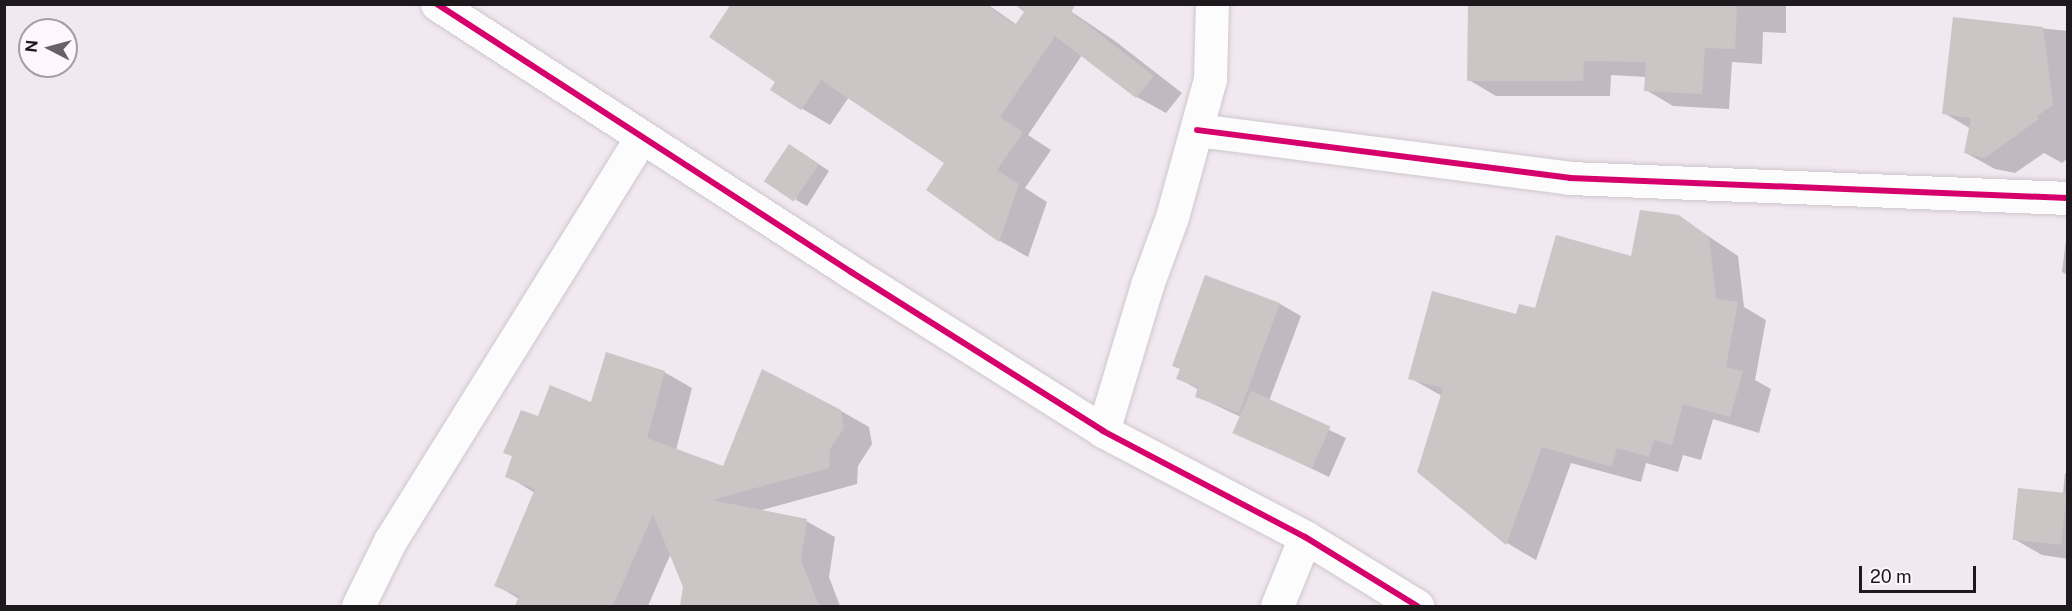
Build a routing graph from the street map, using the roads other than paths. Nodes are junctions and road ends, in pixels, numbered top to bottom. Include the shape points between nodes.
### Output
1 (437, 4) edge
2 (1212, 4) edge
3 (1197, 130) junction
4 (640, 137) junction
5 (2067, 198) edge
6 (1103, 431) junction
7 (1305, 537) junction
8 (358, 606) edge
9 (1278, 606) edge
10 (1417, 606) edge

1 - 4 street
2 - 3 street via 1210,79
3 - 5 street via 1570,178
3 - 6 street
4 - 6 street
4 - 8 street via 390,541
6 - 7 street
7 - 9 street
7 - 10 street

